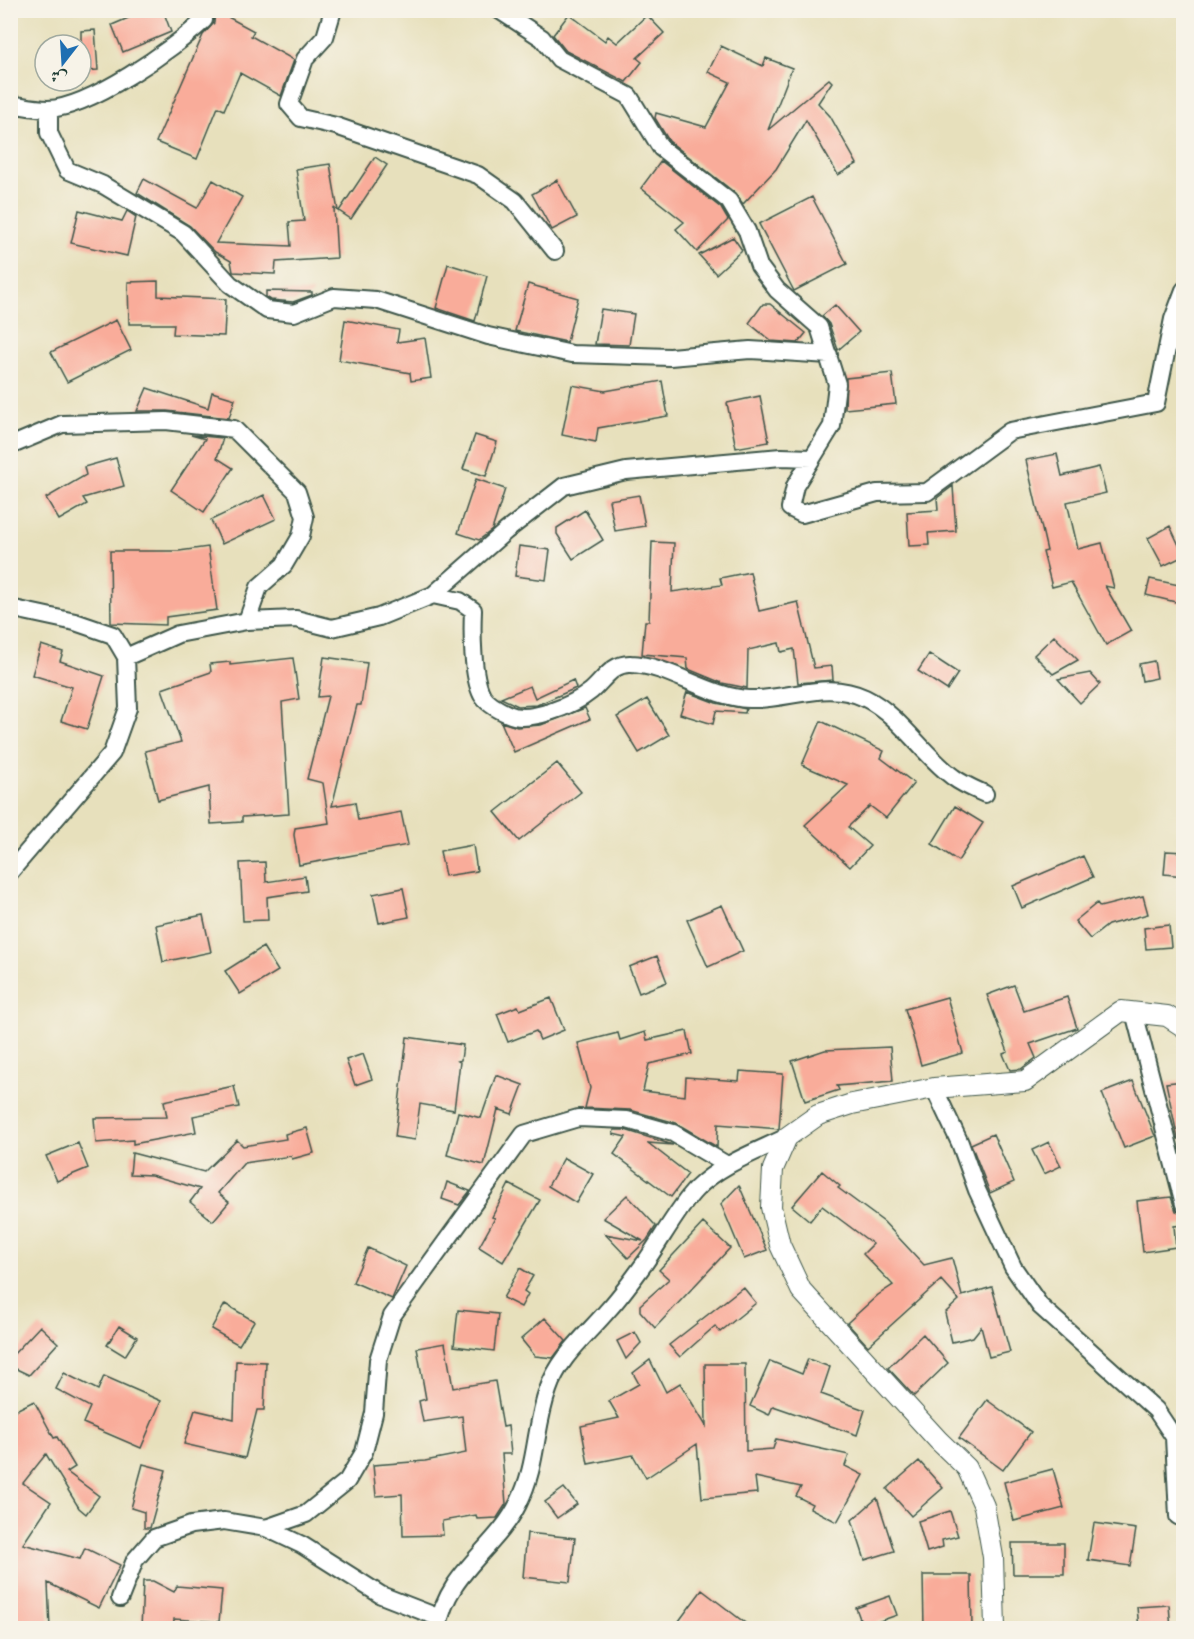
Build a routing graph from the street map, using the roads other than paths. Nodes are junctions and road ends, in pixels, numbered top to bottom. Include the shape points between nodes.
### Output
1 (333, 10) edge
2 (499, 10) edge
3 (207, 14) edge
4 (10, 104) edge
5 (49, 109) junction
6 (555, 251) dead end
7 (1184, 290) edge
8 (829, 355) junction
9 (10, 446) edge
10 (812, 458) junction
11 (433, 595) junction
12 (10, 608) edge
13 (247, 621) junction
14 (126, 657) junction
15 (985, 794) dead end
16 (10, 872) edge
17 (1134, 1012) junction
18 (1184, 1027) edge
19 (933, 1088) junction
20 (787, 1137) junction
21 (727, 1165) junction
22 (1184, 1204) edge
23 (1184, 1519) edge
24 (266, 1528) junction
25 (120, 1598) dead end
26 (439, 1623) edge
27 (995, 1629) edge

1 - 6 street via 325,37 305,59 289,104 301,118 336,126 478,175 515,201
2 - 8 street via 542,38 559,59 629,96 661,148 729,201 747,231 759,266 777,290 819,327
3 - 5 street via 163,55 83,100
4 - 5 street
5 - 8 street via 49,133 66,170 102,185 183,233 230,284 267,310 294,313 334,297 376,300 488,336 572,354 670,357 750,350
7 - 10 street via 1173,319 1156,403 1010,431 927,492 877,493 802,514 790,508 795,486
8 - 10 street via 837,384 832,426
9 - 13 street via 62,424 166,421 234,429 297,492 305,517 301,536 284,565 259,587
10 - 11 street via 781,457 626,471 564,486
11 - 13 street via 379,616 332,628 296,619
11 - 15 street via 460,602 472,610 477,680 489,703 509,715 538,717 591,692 616,667 630,664 718,693 750,699 840,690 864,697 882,709 953,778
12 - 14 street via 113,635
13 - 14 street via 178,634
14 - 16 street via 128,708 112,753
17 - 18 street via 1167,1016
17 - 19 street via 1121,1011 1025,1081
17 - 22 street
19 - 20 street via 818,1115
19 - 23 street via 1013,1267 1040,1306 1155,1410 1174,1437 1177,1505 1179,1516
20 - 21 street
20 - 27 street via 774,1169 771,1207 780,1245 801,1290 968,1468 984,1506 991,1547
21 - 24 street via 673,1133 627,1120 578,1118 524,1134 392,1316 378,1360 374,1413 364,1452 347,1481 306,1514
21 - 26 street via 695,1190 629,1283 569,1352 548,1389 533,1470 518,1506 458,1579
24 - 25 street via 224,1521 191,1525 154,1538 135,1560
24 - 26 street via 302,1545 381,1595

